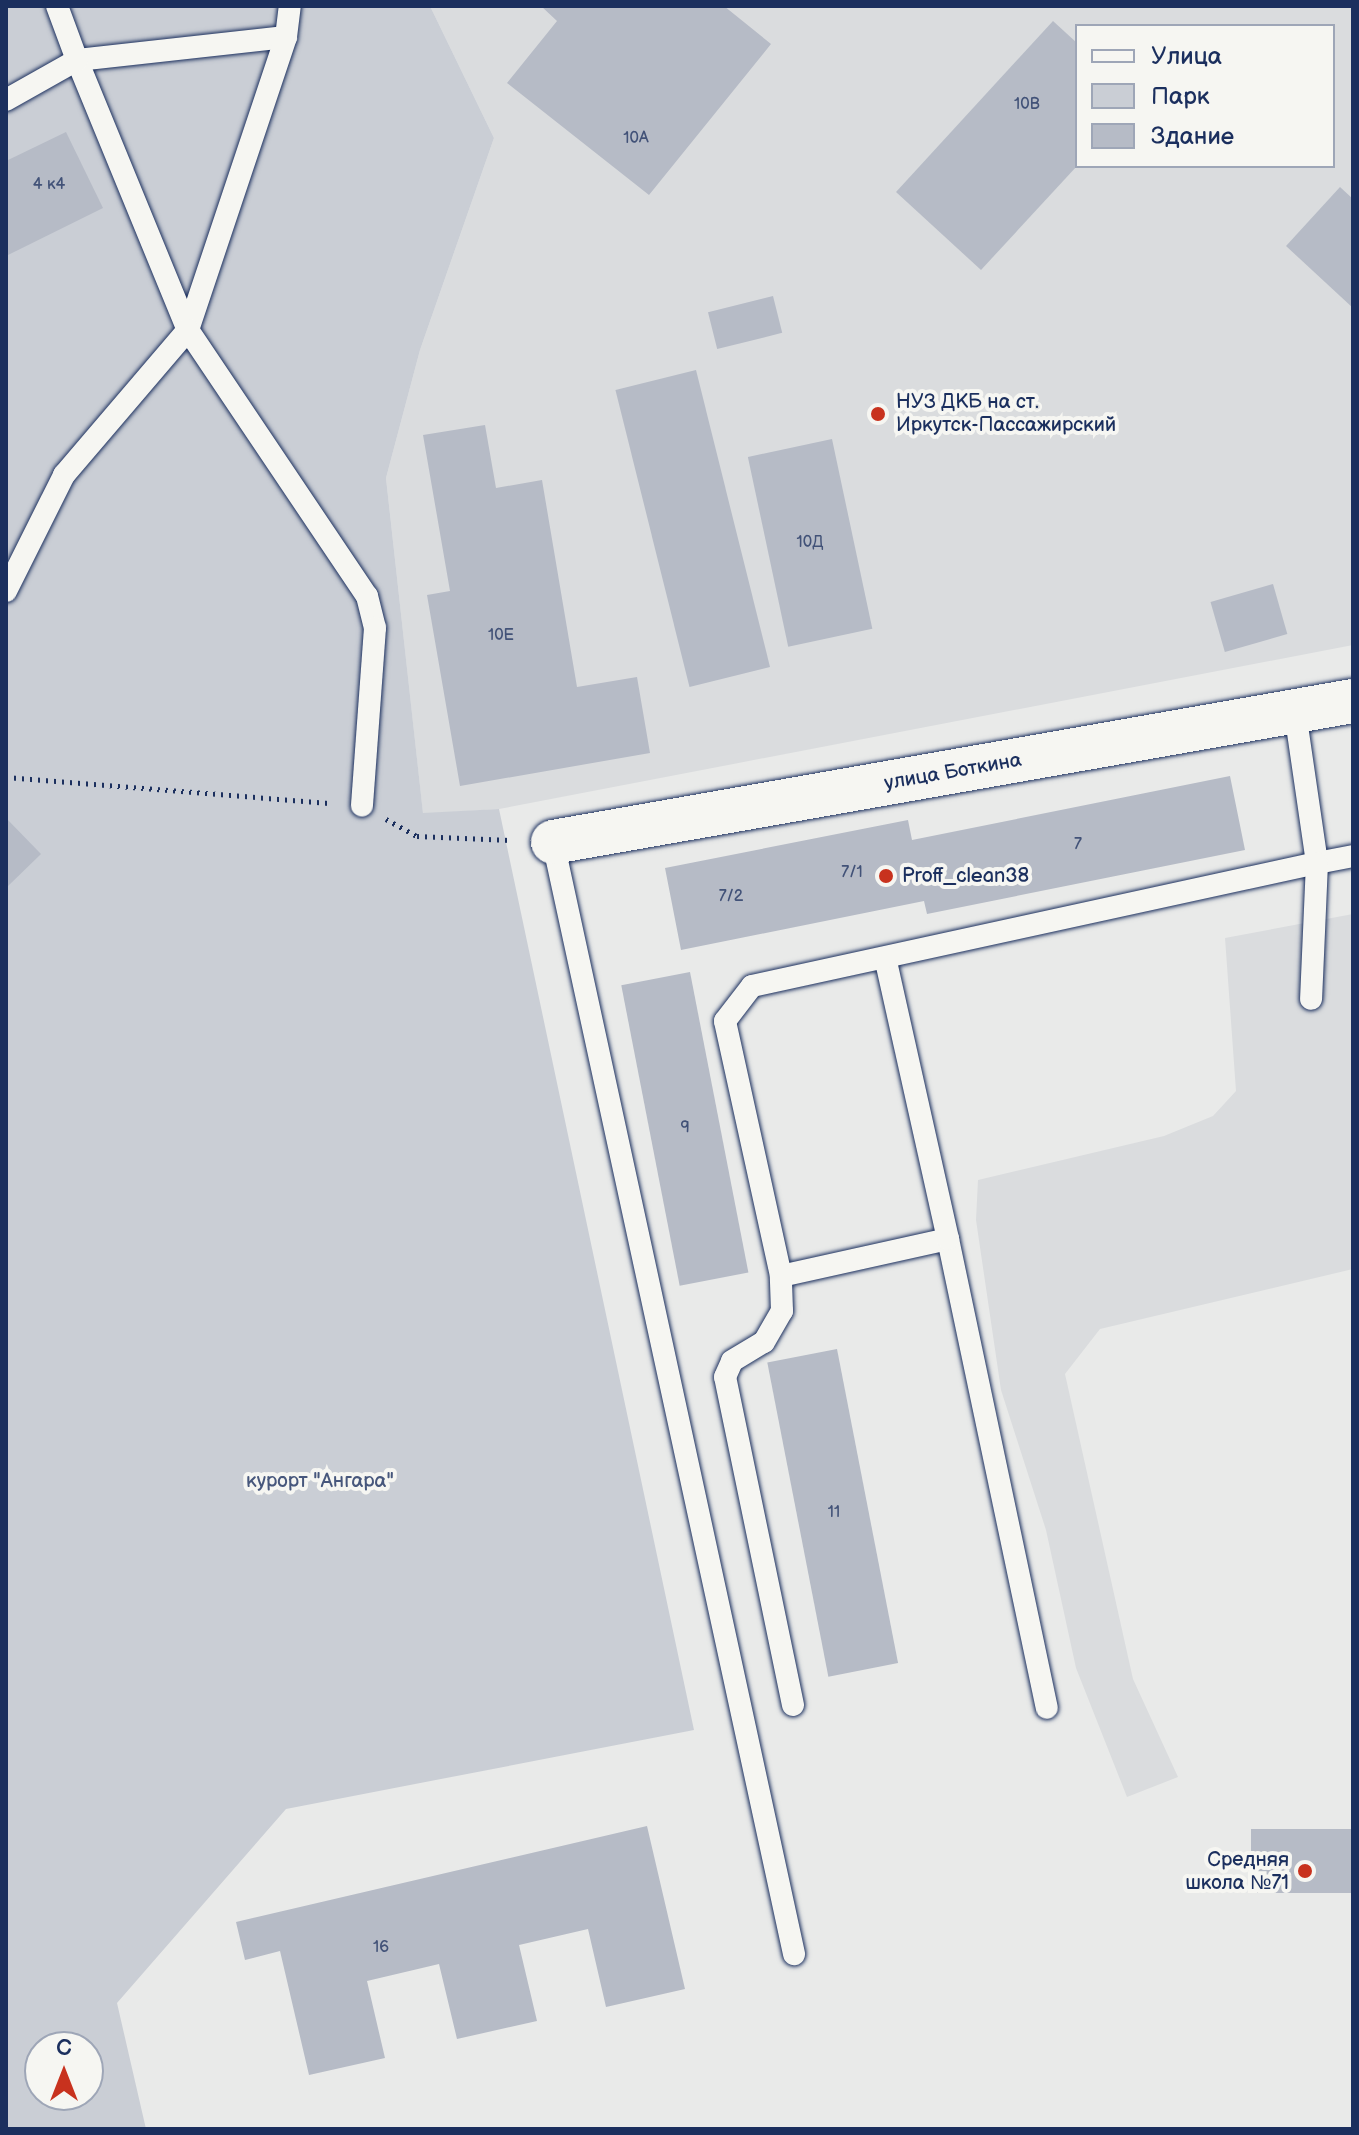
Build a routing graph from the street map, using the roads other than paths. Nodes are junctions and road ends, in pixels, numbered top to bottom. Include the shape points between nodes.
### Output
1 (57, 6) edge
2 (290, 6) edge
3 (286, 37) junction
4 (77, 60) junction
5 (6, 100) edge
6 (188, 330) junction
7 (6, 591) edge
8 (1353, 701) edge
9 (1295, 712) junction
10 (362, 806) road end
11 (553, 842) joint
12 (1353, 856) edge
13 (1317, 863) junction
14 (885, 958) junction
15 (1311, 999) dead end
16 (948, 1239) junction
17 (781, 1276) junction
18 (793, 1705) dead end
19 (1047, 1708) dead end
20 (794, 1954) dead end

1 - 4 lane
2 - 3 lane
3 - 4 lane
3 - 6 lane
4 - 5 lane
4 - 6 lane
6 - 7 lane via 64,475
6 - 10 lane via 367,596 375,628
8 - 9 street, улица Боткина
9 - 11 street, улица Боткина
9 - 13 lane
11 - 20 lane
12 - 13 lane
13 - 14 lane
13 - 15 lane
14 - 16 lane
14 - 17 lane via 752,986 725,1021
16 - 17 lane
16 - 19 lane
17 - 18 lane via 782,1311 764,1342 732,1361 725,1377

